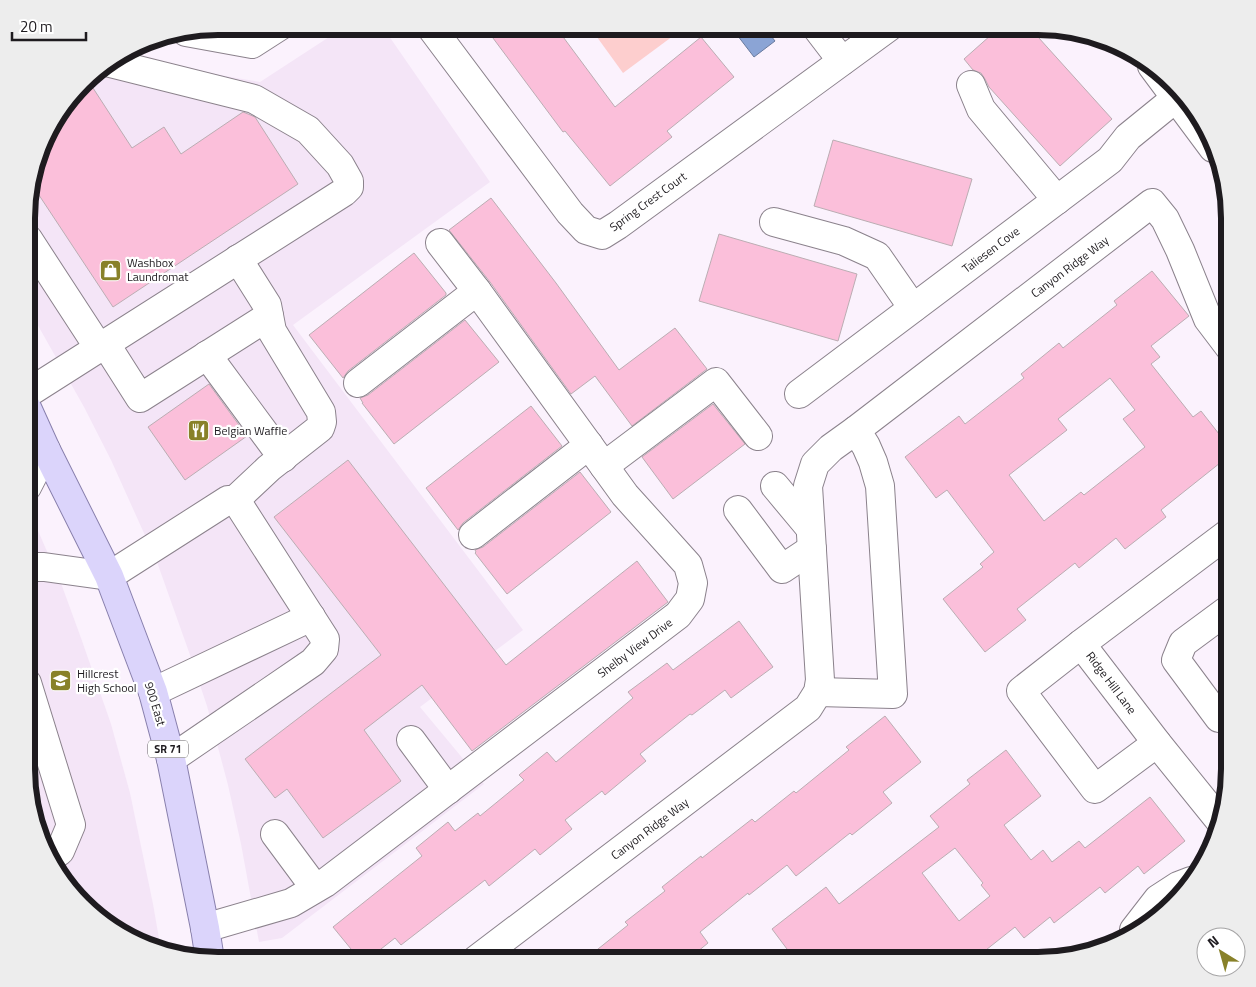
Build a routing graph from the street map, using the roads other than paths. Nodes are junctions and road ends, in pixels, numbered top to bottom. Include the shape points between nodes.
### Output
1 (204, 35) edge
2 (266, 35) edge
3 (437, 35) edge
4 (823, 35) edge
5 (878, 35) edge
6 (842, 61) junction
7 (118, 65) edge
8 (971, 85) dead end
9 (1176, 98) edge
10 (1057, 200) junction
11 (774, 222) dead end
12 (440, 243) dead end
13 (35, 249) edge
14 (238, 259) junction
15 (478, 291) junction
16 (913, 308) junction
17 (269, 316) junction
18 (1221, 336) edge
19 (102, 346) junction
20 (207, 355) junction
21 (358, 383) dead end
22 (35, 389) edge
23 (799, 394) dead end
24 (35, 424) edge
25 (856, 430) junction
26 (758, 436) dead end
27 (46, 450) junction
28 (597, 455) junction
29 (283, 458) junction
30 (35, 471) edge
31 (776, 486) dead end
32 (235, 500) junction
33 (738, 510) dead end
34 (473, 535) dead end
35 (811, 538) junction
36 (1221, 539) edge
37 (35, 567) edge
38 (109, 576) junction
39 (1221, 616) edge
40 (311, 617) junction
41 (1081, 644) junction
42 (153, 692) junction
43 (818, 692) junction
44 (35, 709) edge
45 (1219, 718) dead end
46 (411, 740) dead end
47 (1157, 743) junction
48 (171, 759) junction
49 (448, 790) junction
50 (1215, 815) edge
51 (274, 834) dead end
52 (56, 854) edge
53 (1178, 886) edge
54 (316, 888) junction
55 (1143, 918) edge
56 (205, 928) junction
57 (209, 952) edge
58 (487, 952) edge

1 - 2 street via 252,44
3 - 6 street, Spring Crest Court via 570,213 586,230 602,235
4 - 6 street
5 - 6 street, Spring Crest Court
7 - 14 street via 254,99 308,130 350,180 350,187 344,192
8 - 10 street via 981,109
9 - 10 street, Taliesen Cove via 1128,137 1110,160
10 - 16 street, Taliesen Cove
11 - 16 street via 844,242 877,256
12 - 15 street, Shelby View Drive
13 - 19 street
14 - 17 street via 267,305
14 - 19 street
15 - 21 street
15 - 28 street, Shelby View Drive
16 - 23 street, Taliesen Cove
17 - 20 street
17 - 29 street via 272,331 321,412 322,422 320,428
18 - 25 street, Canyon Ridge Way via 1208,319 1165,219 1152,203
19 - 20 street via 140,398
19 - 22 street
20 - 29 street
24 - 27 main road, 900 East / SR 71
25 - 35 street, Canyon Ridge Way via 815,464 808,486
25 - 43 street via 874,462 880,486 894,694
26 - 28 street via 716,382
27 - 30 street
27 - 38 main road, 900 East / SR 71
28 - 34 street
28 - 49 street, Shelby View Drive via 625,495 688,565 693,583 690,599 678,615
29 - 32 street
31 - 35 street
32 - 38 street via 228,500
32 - 40 street
33 - 35 street via 782,569
35 - 43 street, Canyon Ridge Way via 820,680
36 - 41 street, Ridge Hill Lane
37 - 38 street
38 - 42 main road, 900 East / SR 71
39 - 45 street via 1183,643 1176,660
40 - 42 street
40 - 48 street via 325,639 324,650 313,662
41 - 47 street, Ridge Hill Lane
41 - 47 street via 1020,691 1095,789
42 - 48 main road, 900 East / SR 71
43 - 58 street, Canyon Ridge Way via 808,708
44 - 52 street via 71,825
46 - 49 street
47 - 50 street, Ridge Hill Lane
48 - 56 main road, 900 East / SR 71
49 - 54 street, Shelby View Drive
51 - 54 street
53 - 55 street via 1158,899
54 - 56 street, Shelby View Drive via 291,902
56 - 57 main road, 900 East / SR 71

